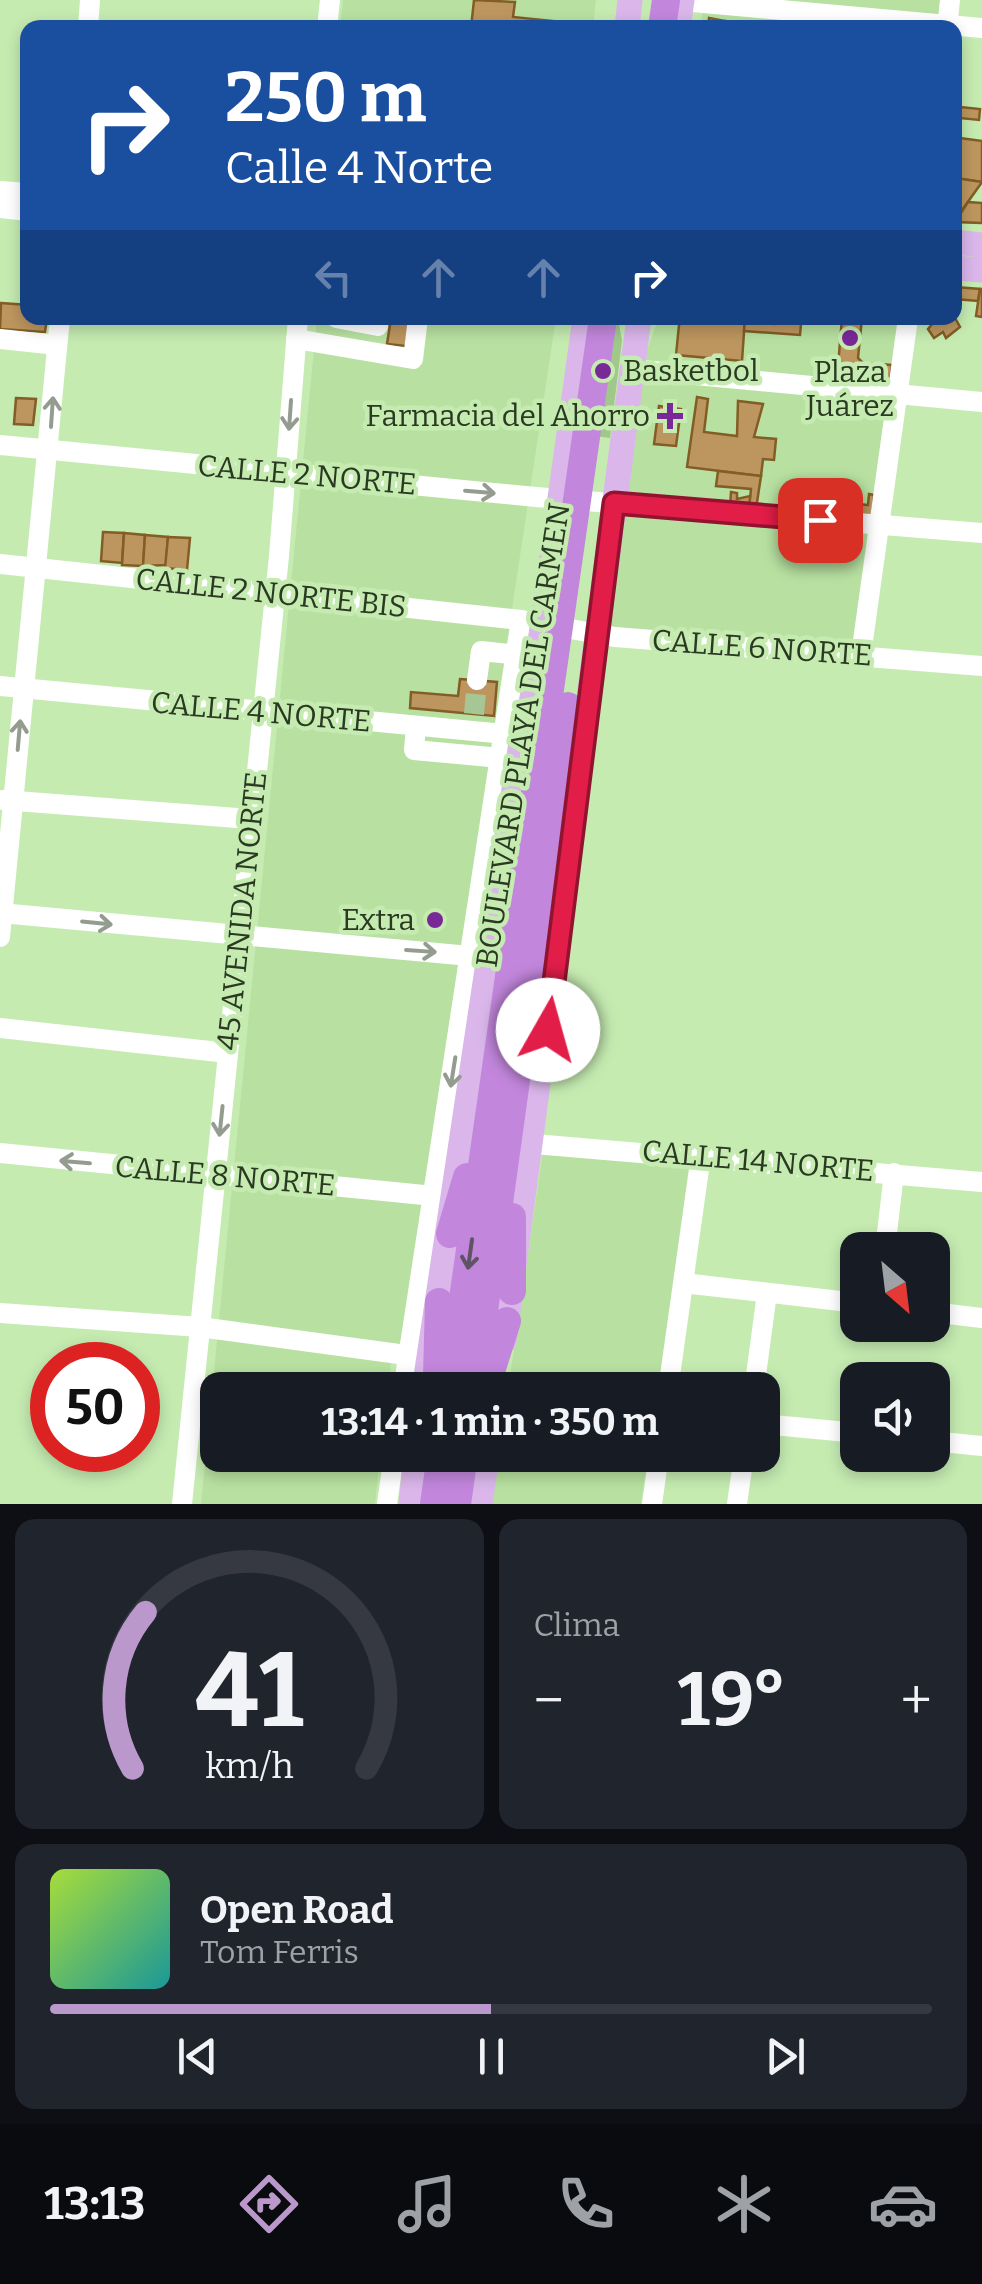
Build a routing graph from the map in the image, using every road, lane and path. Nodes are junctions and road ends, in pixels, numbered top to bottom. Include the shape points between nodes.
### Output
1 (665, 0) edge
2 (682, 1) edge
3 (883, 20) edge
4 (59, 325) edge
5 (297, 325) edge
6 (379, 325) edge
7 (417, 325) edge
8 (585, 325) edge
9 (602, 325) edge
10 (618, 325) edge
11 (639, 325) edge
12 (651, 325) edge
13 (907, 325) edge
14 (296, 339) junction
15 (0, 340) edge
16 (57, 345) junction
17 (375, 356) junction
18 (632, 364) junction
19 (898, 394) junction
20 (982, 402) edge
21 (0, 445) edge
22 (49, 450) junction
23 (286, 473) junction
24 (560, 498) junction
25 (614, 503) junction
26 (879, 524) junction
27 (982, 533) edge
28 (0, 564) edge
29 (36, 568) junction
30 (275, 594) junction
31 (532, 622) junction
32 (598, 634) junction
33 (861, 655) junction
34 (526, 656) junction
35 (982, 666) edge
36 (477, 680) tunnel mouth
37 (0, 686) edge
38 (23, 688) junction
39 (262, 713) junction
40 (416, 726) junction
41 (514, 735) junction
42 (529, 772) junction
43 (495, 792) joint
44 (7, 800) edge
45 (250, 818) junction
46 (486, 843) junction
47 (502, 870) junction
48 (1, 913) edge
49 (0, 937) edge
50 (239, 938) junction
51 (480, 957) junction
52 (0, 1028) edge
53 (228, 1053) junction
54 (502, 1107) junction
55 (534, 1144) junction
56 (0, 1153) edge
57 (701, 1155) junction
58 (894, 1173) junction
59 (216, 1175) junction
60 (982, 1182) edge
61 (442, 1196) junction
62 (887, 1232) edge
63 (450, 1234) junction
64 (683, 1283) junction
65 (512, 1290) junction
66 (767, 1293) junction
67 (840, 1301) edge
68 (439, 1302) junction
69 (0, 1314) edge
70 (950, 1314) edge
71 (982, 1318) edge
72 (507, 1320) junction
73 (200, 1326) junction
74 (418, 1355) junction
75 (411, 1372) edge
76 (421, 1372) edge
77 (438, 1372) edge
78 (453, 1372) edge
79 (475, 1372) edge
80 (491, 1372) edge
81 (500, 1372) edge
82 (671, 1372) edge
83 (756, 1372) edge
84 (780, 1426) edge
85 (840, 1431) edge
86 (950, 1443) edge
87 (982, 1446) edge
88 (392, 1472) edge
89 (431, 1472) edge
90 (438, 1472) edge
91 (445, 1472) edge
92 (485, 1472) edge
93 (657, 1472) edge
94 (742, 1472) edge
95 (182, 1504) edge
96 (387, 1504) edge
97 (411, 1504) edge
98 (434, 1504) edge
99 (456, 1504) edge
100 (480, 1504) edge
101 (652, 1504) edge
102 (738, 1504) edge

1 - 2 street
2 - 3 street
4 - 16 street
5 - 14 street, 45 AVENIDA NORTE
6 - 17 street
7 - 17 street via 413,358
8 - 24 main road, BOULEVARD PLAYA DEL CARMEN
9 - 42 highway
10 - 42 highway
11 - 18 main road, BOULEVARD PLAYA DEL CARMEN
12 - 18 main road
13 - 19 street
14 - 17 street
14 -> 23 street, 45 AVENIDA NORTE
15 - 16 street
22 -> 16 street
18 - 19 street
18 - 25 main road, BOULEVARD PLAYA DEL CARMEN
19 - 20 street
19 - 26 street
21 - 22 street, CALLE 2 NORTE
22 - 23 street, CALLE 2 NORTE
22 - 29 street
23 -> 24 street, CALLE 2 NORTE
23 - 30 street, 45 AVENIDA NORTE
24 - 25 street, CALLE 2 NORTE
24 - 31 main road, BOULEVARD PLAYA DEL CARMEN
25 - 26 street
25 - 32 main road, BOULEVARD PLAYA DEL CARMEN
26 - 27 street
26 - 33 street
28 - 29 street, CALLE 2 NORTE BIS
29 - 30 street, CALLE 2 NORTE BIS
29 - 38 street
30 - 31 street, CALLE 2 NORTE BIS
30 - 39 street, 45 AVENIDA NORTE
31 - 32 street, CALLE 6 NORTE
31 - 34 main road, BOULEVARD PLAYA DEL CARMEN
32 - 33 street, CALLE 6 NORTE
32 - 55 main road, BOULEVARD PLAYA DEL CARMEN
33 - 35 street, CALLE 6 NORTE
34 - 36 street via 481,651
34 - 41 main road, BOULEVARD PLAYA DEL CARMEN
37 - 38 street, CALLE 4 NORTE
38 - 39 street, CALLE 4 NORTE
44 -> 38 street
39 - 40 street, CALLE 4 NORTE
39 - 45 street, 45 AVENIDA NORTE
40 - 41 street, CALLE 4 NORTE via 472,723
40 - 42 street via 414,750
41 - 42 main road, BOULEVARD PLAYA DEL CARMEN
42 - 43 main road
42 - 47 main road, BOULEVARD PLAYA DEL CARMEN
42 - 54 highway
43 - 46 street
44 - 45 street
44 - 48 street
45 - 50 street, 45 AVENIDA NORTE
46 - 47 main road
46 - 51 street
47 - 51 main road, BOULEVARD PLAYA DEL CARMEN
48 - 49 street
48 -> 50 street
50 -> 51 street
50 - 53 street, 45 AVENIDA NORTE
51 -> 61 main road, BOULEVARD PLAYA DEL CARMEN
52 - 53 street
53 -> 59 street, 45 AVENIDA NORTE
54 - 63 highway
54 - 65 highway
54 -> 78 highway
54 - 79 highway
55 - 57 street, CALLE 14 NORTE
55 - 65 main road, BOULEVARD PLAYA DEL CARMEN
59 -> 56 street, CALLE 8 NORTE
57 - 58 street, CALLE 14 NORTE
57 - 64 street
58 - 60 street, CALLE 14 NORTE
58 - 62 street
59 - 61 street, CALLE 8 NORTE
59 - 73 street, 45 AVENIDA NORTE
61 - 63 main road, BOULEVARD PLAYA DEL CARMEN
61 - 74 street
63 - 68 main road, BOULEVARD PLAYA DEL CARMEN
64 - 66 street
64 - 82 street
65 - 72 main road, BOULEVARD PLAYA DEL CARMEN
66 - 67 street
66 - 83 street
68 - 74 main road, BOULEVARD PLAYA DEL CARMEN
68 - 77 highway
69 - 73 street
70 - 71 street
72 - 80 highway
72 - 81 main road, BOULEVARD PLAYA DEL CARMEN
73 - 74 street
73 - 95 street, 45 AVENIDA NORTE
74 - 75 street
74 - 76 main road, BOULEVARD PLAYA DEL CARMEN
84 - 85 street
86 - 87 street
88 - 96 street
89 - 97 main road
90 - 98 highway
91 - 99 highway
92 - 100 main road
93 - 101 street
94 - 102 street

